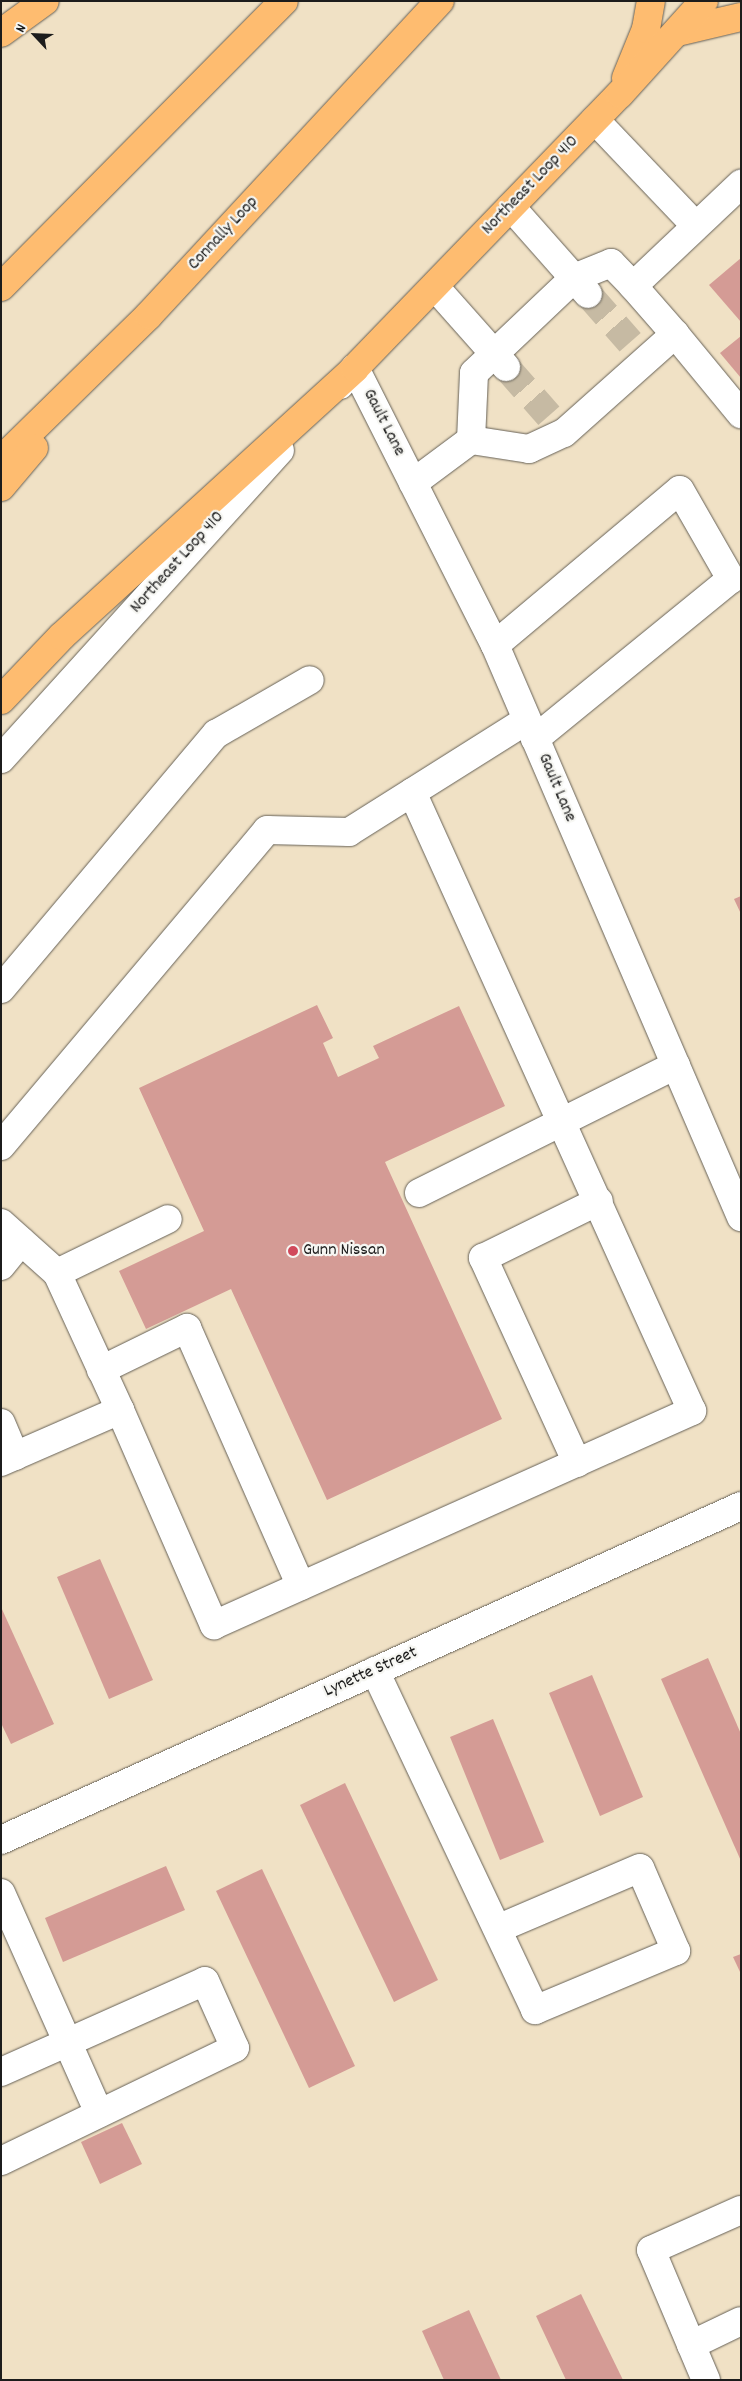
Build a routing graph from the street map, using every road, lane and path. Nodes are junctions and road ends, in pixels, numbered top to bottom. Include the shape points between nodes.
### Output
1 (29, 1) edge
2 (45, 1) edge
3 (284, 1) edge
4 (440, 1) edge
5 (652, 1) edge
6 (704, 1) edge
7 (741, 18) edge
8 (1, 32) edge
9 (677, 32) junction
10 (620, 94) junction
11 (595, 120) junction
12 (741, 184) edge
13 (511, 207) junction
14 (695, 225) junction
15 (435, 286) junction
16 (581, 286) junction
17 (633, 286) junction
18 (1, 287) edge
19 (149, 315) junction
20 (674, 334) junction
21 (500, 360) junction
22 (355, 368) junction
23 (741, 414) edge
24 (471, 440) junction
25 (1, 460) edge
26 (413, 483) junction
27 (1, 487) edge
28 (495, 645) junction
29 (310, 680) dead end
30 (1, 700) edge
31 (531, 730) junction
32 (1, 758) edge
33 (412, 792) junction
34 (1, 989) edge
35 (676, 1065) junction
36 (564, 1123) junction
37 (1, 1146) edge
38 (419, 1194) dead end
39 (599, 1201) junction
40 (741, 1216) edge
41 (168, 1219) dead end
42 (11, 1232) edge
43 (1, 1266) edge
44 (57, 1273) junction
45 (101, 1370) junction
46 (120, 1410) junction
47 (1, 1422) edge
48 (8, 1459) edge
49 (577, 1463) junction
50 (741, 1506) edge
51 (301, 1586) junction
52 (375, 1671) junction
53 (1, 1840) edge
54 (1, 1893) edge
55 (497, 1929) junction
56 (67, 2043) junction
57 (1, 2072) edge
58 (99, 2113) junction
59 (1, 2161) edge
60 (741, 2210) edge
61 (741, 2321) edge
62 (691, 2345) junction
63 (706, 2380) edge

1 - 8 main road
2 - 8 main road
3 - 18 main road
4 - 19 main road, Connally Loop
5 - 10 main road via 646,29
6 - 9 main road, Northeast Loop 410
7 - 9 main road
9 - 10 main road, Northeast Loop 410
10 - 11 main road, Northeast Loop 410
11 - 13 main road, Northeast Loop 410
11 - 14 street
12 - 14 street
13 - 15 main road, Northeast Loop 410
13 - 16 street
14 - 17 street
15 - 21 street
15 - 22 main road, Northeast Loop 410
16 - 17 street via 611,262
16 - 21 street
17 - 20 street
19 - 25 main road, Connally Loop
19 - 27 main road
20 - 23 street
20 - 24 street via 638,351 529,448
21 - 24 street via 474,373
22 - 26 street, Gault Lane
22 - 30 main road, Northeast Loop 410 via 62,636
22 - 32 street, Northeast Loop 410
24 - 26 street
26 - 28 street, Gault Lane
28 - 31 street, Gault Lane
28 - 31 street via 680,490 731,578
29 - 34 street via 216,734
31 - 33 street
31 - 35 street, Gault Lane
33 - 36 street
33 - 37 street via 349,832 267,830
35 - 36 street
35 - 40 street, Gault Lane
36 - 38 street
36 - 39 street
39 - 49 street via 483,1258
39 - 49 street via 692,1411
41 - 44 street
42 - 43 street
42 - 44 street
44 - 45 street
45 - 46 street
45 - 51 street via 187,1328
46 - 48 street
46 - 51 street via 214,1625
47 - 48 street
49 - 51 street
50 - 52 street, Lynette Street
52 - 53 street, Lynette Street
52 - 55 street
54 - 56 street
55 - 55 street via 535,2010 676,1951 640,1868
56 - 57 street
56 - 58 street
56 - 58 street via 205,1981 235,2048
58 - 59 street
60 - 62 street via 651,2250
61 - 62 street
62 - 63 street

